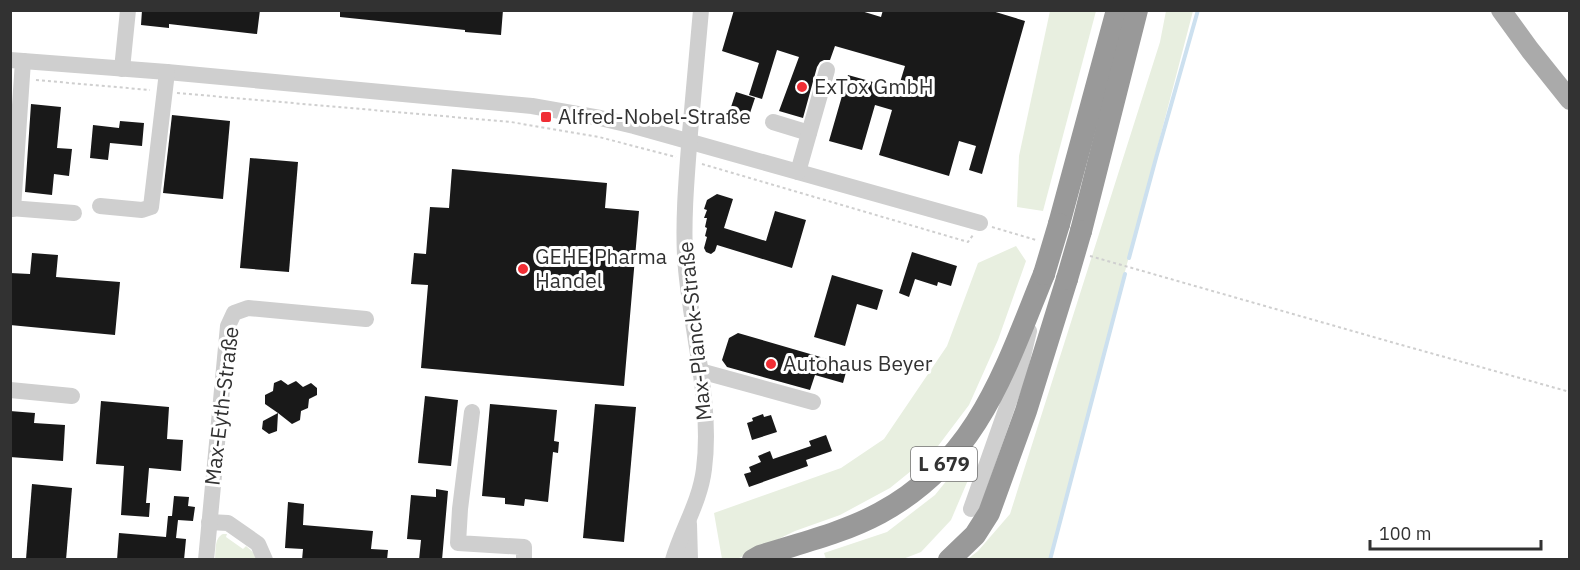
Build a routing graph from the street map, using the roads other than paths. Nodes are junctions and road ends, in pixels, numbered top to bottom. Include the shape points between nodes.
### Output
1 (128, 10) edge
2 (701, 10) edge
3 (1117, 10) edge
4 (1137, 10) edge
5 (1503, 11) edge
6 (17, 60) edge
7 (122, 69) junction
8 (827, 70) dead end
9 (167, 72) junction
10 (1569, 100) edge
11 (773, 122) dead end
12 (809, 134) junction
13 (690, 141) junction
14 (798, 172) junction
15 (100, 206) dead end
16 (12, 209) edge
17 (74, 213) dead end
18 (980, 223) road end
19 (1043, 274) junction
20 (366, 319) dead end
21 (700, 371) junction
22 (10, 390) edge
23 (72, 396) dead end
24 (813, 402) dead end
25 (472, 412) dead end
26 (971, 509) dead end
27 (689, 519) junction
28 (209, 522) junction
29 (206, 560) edge
30 (265, 560) edge
31 (524, 560) edge
32 (673, 560) edge
33 (690, 560) edge
34 (753, 560) edge
35 (949, 560) edge

1 - 7 street
2 - 13 street, Max-Planck-Straße
3 - 19 highway, L 679, bridge
4 - 35 highway, L 679, bridge via 1081,231 1029,401 989,513 975,535
5 - 10 main road
6 - 7 street
6 - 16 street via 21,79
7 - 9 street
8 - 12 street
9 - 13 street via 532,106
9 - 15 street via 151,207 142,210
11 - 12 street
12 - 14 street
13 - 14 street
13 - 21 street, Max-Planck-Straße via 685,257
14 - 18 street
16 - 17 street
19 - 26 street via 1019,373
19 - 34 highway, L 679 via 986,406 945,463 910,494 881,512
20 - 28 street, Max-Eyth-Straße via 248,309 234,313 228,326
21 - 24 street
21 - 27 street, Max-Planck-Straße via 705,457 701,488
22 - 23 street
25 - 31 street via 458,543 524,547
27 - 32 street, Max-Planck-Straße
27 - 33 street, Max-Planck-Straße
28 - 29 street, Max-Eyth-Straße
28 - 30 street via 228,523 258,544

